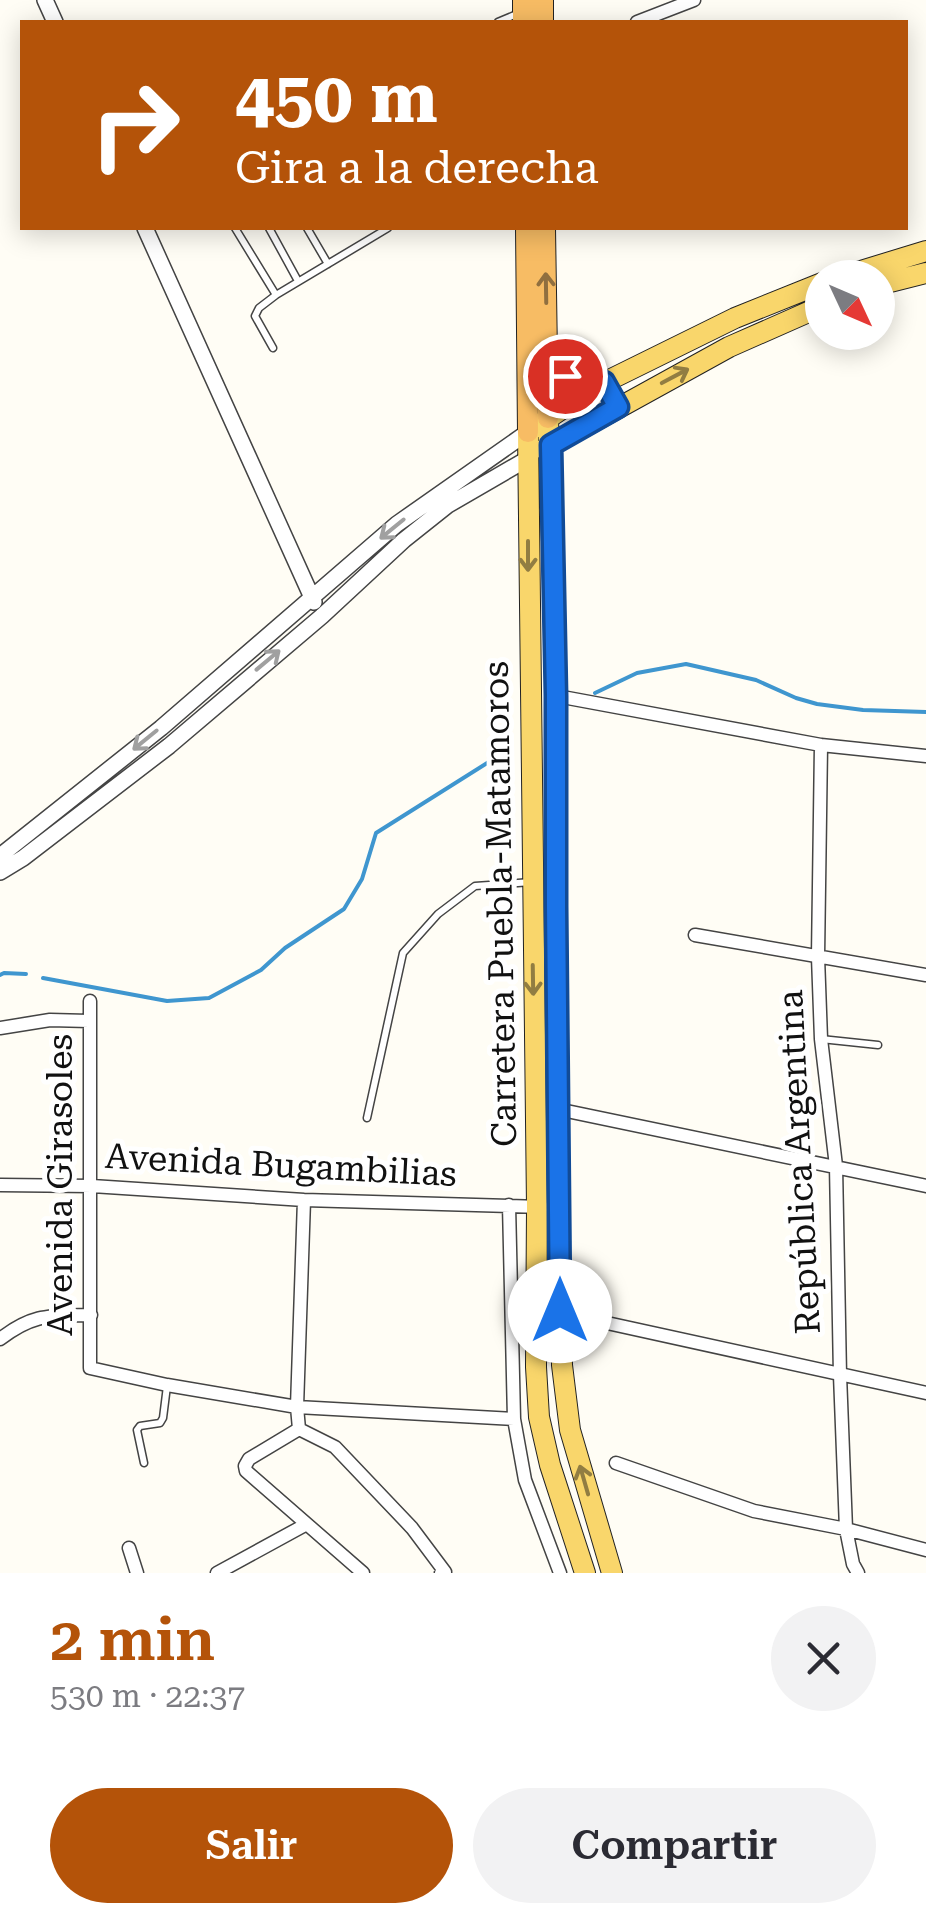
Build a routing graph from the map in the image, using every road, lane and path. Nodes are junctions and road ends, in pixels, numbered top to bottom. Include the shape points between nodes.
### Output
1 (694, 0) edge
2 (642, 20) edge
3 (146, 230) edge
4 (236, 230) edge
5 (270, 230) edge
6 (307, 230) edge
7 (372, 230) edge
8 (385, 230) edge
9 (526, 230) edge
10 (545, 230) edge
11 (376, 236) junction
12 (926, 251) edge
13 (895, 261) edge
14 (328, 264) junction
15 (926, 272) edge
16 (298, 280) junction
17 (895, 280) edge
18 (805, 291) edge
19 (276, 294) junction
20 (805, 313) edge
21 (274, 348) dead end
22 (547, 348) junction
23 (599, 385) junction
24 (618, 407) junction
25 (548, 418) junction
26 (528, 432) junction
27 (551, 445) junction
28 (529, 458) junction
29 (467, 473) junction
30 (478, 488) junction
31 (311, 598) junction
32 (322, 616) junction
33 (556, 696) junction
34 (821, 746) junction
35 (926, 756) edge
36 (0, 856) edge
37 (0, 872) edge
38 (532, 882) junction
39 (696, 935) dead end
40 (818, 957) junction
41 (926, 974) edge
42 (90, 1001) dead end
43 (88, 1021) junction
44 (0, 1028) edge
45 (822, 1039) junction
46 (878, 1044) dead end
47 (557, 1109) junction
48 (367, 1118) dead end
49 (836, 1166) junction
50 (0, 1186) edge
51 (92, 1186) junction
52 (926, 1186) edge
53 (304, 1200) junction
54 (509, 1205) junction
55 (537, 1207) junction
56 (559, 1208) junction
57 (91, 1315) junction
58 (607, 1323) dead end
59 (0, 1339) edge
60 (840, 1374) junction
61 (167, 1385) junction
62 (926, 1393) edge
63 (298, 1408) junction
64 (514, 1419) junction
65 (298, 1429) junction
66 (144, 1463) dead end
67 (616, 1463) dead end
68 (305, 1525) junction
69 (846, 1529) junction
70 (129, 1548) dead end
71 (926, 1550) edge
72 (137, 1573) edge
73 (217, 1573) edge
74 (363, 1573) edge
75 (441, 1573) edge
76 (560, 1573) edge
77 (585, 1573) edge
78 (612, 1573) edge
79 (858, 1573) edge

1 - 2 street
3 - 31 street
4 - 19 lane
5 - 16 lane
6 - 14 lane
7 - 11 lane
8 - 11 lane
9 - 26 highway, Carretera Puebla-Matamoros
22 -> 10 highway, Carretera Puebla-Matamoros
11 - 14 lane
12 - 13 main road
14 - 16 lane
15 - 17 main road
16 - 19 lane
18 - 23 main road
19 - 21 lane via 255,316
24 -> 20 main road
22 - 23 highway via 565,376
22 - 25 highway, Carretera Puebla-Matamoros
23 - 24 main road
23 - 25 main road
24 - 27 main road
25 - 26 main road
25 - 27 main road, Carretera Puebla-Matamoros
26 - 28 main road, Carretera Puebla-Matamoros
26 - 29 street
27 - 28 main road
27 - 33 main road, Carretera Puebla-Matamoros
28 - 30 street
28 -> 38 main road, Carretera Puebla-Matamoros
29 - 30 street
29 -> 31 street
30 - 32 street via 418,528
31 - 32 street
31 -> 36 street
37 -> 32 street via 168,746
33 - 34 street
33 - 47 main road, Carretera Puebla-Matamoros
34 - 35 street
34 - 40 street, República Argentina
38 - 48 lane via 475,886 403,952
38 -> 55 main road, Carretera Puebla-Matamoros
39 - 40 street
40 - 41 street
40 - 45 street, República Argentina
42 - 43 street, Avenida Girasoles
43 - 44 street
43 - 51 street, Avenida Girasoles
45 - 46 lane
45 - 49 street, República Argentina
47 - 49 street
47 - 56 main road, Carretera Puebla-Matamoros
49 - 52 street
49 - 60 street, República Argentina
50 - 51 street, Avenida Bugambilias
51 - 53 street, Avenida Bugambilias
51 - 57 street, Avenida Girasoles
53 - 54 street, Avenida Bugambilias
53 - 63 street
54 - 55 street, Avenida Bugambilias
54 - 64 street
55 - 56 street, Avenida Bugambilias
55 - 77 main road, Carretera Puebla-Matamoros via 539,1417
78 -> 56 main road, Carretera Puebla-Matamoros via 570,1430
57 - 59 street via 40,1316
57 - 61 street, Avenida Girasoles via 90,1368
58 - 60 street
60 - 62 street
60 - 69 street, República Argentina
61 - 63 street
61 - 66 lane via 160,1423 138,1430
63 - 64 street
63 - 65 street
64 - 76 street via 525,1480
65 - 68 street via 244,1466
65 - 75 street via 334,1447 412,1528
67 - 69 street via 754,1510
68 - 73 street
68 - 74 street
69 - 71 street
69 - 79 street, República Argentina
70 - 72 street

